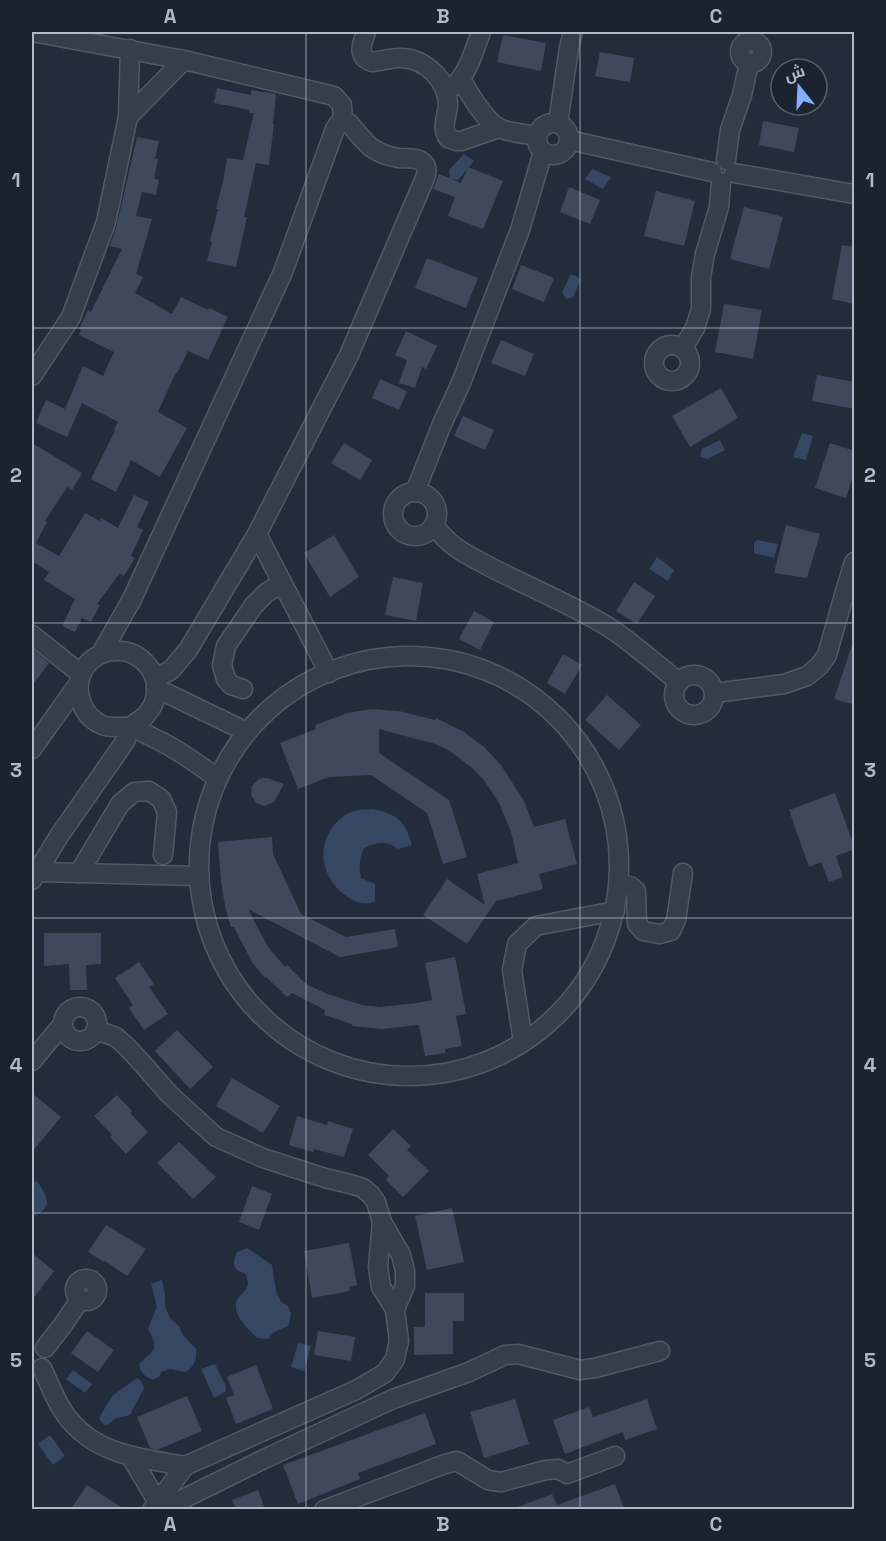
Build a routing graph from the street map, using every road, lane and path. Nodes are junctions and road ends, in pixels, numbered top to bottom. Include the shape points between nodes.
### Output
1 (32, 32) edge
2 (366, 32) edge
3 (481, 32) edge
4 (573, 32) edge
5 (130, 49) junction
6 (184, 60) junction
7 (749, 63) dead end
8 (461, 79) junction
9 (446, 93) junction
10 (128, 117) junction
11 (343, 122) junction
12 (558, 123) junction
13 (499, 128) junction
14 (569, 140) junction
15 (539, 144) junction
16 (723, 172) junction
17 (855, 194) edge
18 (683, 348) dead end
19 (32, 376) edge
20 (415, 492) junction
21 (434, 525) junction
22 (257, 534) junction
23 (855, 562) edge
24 (282, 583) junction
25 (32, 635) edge
26 (101, 654) junction
27 (329, 673) junction
28 (80, 679) junction
29 (679, 682) junction
30 (156, 683) junction
31 (243, 689) dead end
32 (714, 693) junction
33 (130, 727) junction
34 (247, 732) junction
35 (32, 749) edge
36 (216, 777) junction
37 (163, 855) dead end
38 (79, 873) junction
39 (683, 873) dead end
40 (35, 876) edge
41 (198, 876) junction
42 (618, 884) junction
43 (615, 911) junction
44 (63, 1024) junction
45 (96, 1030) junction
46 (523, 1042) junction
47 (32, 1061) edge
48 (382, 1222) junction
49 (80, 1300) dead end
50 (395, 1309) junction
51 (35, 1345) edge
52 (660, 1351) dead end
53 (37, 1368) edge
54 (615, 1456) dead end
55 (131, 1457) junction
56 (185, 1466) junction
57 (154, 1505) edge
58 (174, 1509) edge
59 (324, 1509) edge

1 - 5 street
2 - 9 street via 361,50 368,61 414,60 434,73
3 - 8 street
4 - 12 street
5 - 6 street
5 - 10 street
6 - 10 street
6 - 11 street via 334,96 342,105
7 - 16 street
8 - 9 street
8 - 13 street via 477,105
9 - 13 street via 444,129 448,138 461,141
10 - 19 street via 106,222 71,316
11 - 22 street via 351,125 370,148 384,155 423,162 427,174 349,355
11 - 26 street via 335,129 283,272 132,599
12 - 14 street
12 - 15 street via 544,124 539,129
13 - 15 street
14 - 15 street via 563,152 556,155 549,155
14 - 16 street
15 - 20 street via 520,231
16 - 17 street
16 - 18 street via 719,207 701,278 701,309
20 - 21 street via 432,499 437,516
20 - 21 street via 400,498 395,505 394,521 398,528 413,536
21 - 29 street via 461,552 610,629
22 - 24 street
22 - 30 street via 188,650
23 - 32 street via 827,655 819,666 784,684
24 - 27 street
24 - 31 street via 254,605 226,646 222,665 226,679
25 - 28 street
26 - 28 street via 86,666
26 - 30 street via 120,650 138,656 151,670
27 - 34 street via 278,702
27 - 42 street via 354,663 397,656 440,658 482,668 521,687 555,714 583,747 604,784 616,825
28 - 33 street via 81,703 93,719 111,727
28 - 35 street
29 - 32 street via 700,675 708,679
29 - 32 street via 675,688 676,704 688,714 704,712
30 - 33 street via 151,708
30 - 34 street
33 - 36 street via 173,747
33 - 40 street via 124,743
34 - 36 street
36 - 41 street via 200,840
37 - 38 street via 167,812 161,799 148,791 134,792 120,804
38 - 40 street
38 - 41 street
39 - 42 street via 676,920 671,931 659,934 643,931 637,924 636,891
41 - 46 street via 205,918 220,959 257,1011 308,1050 348,1067 390,1075 434,1074 476,1065
42 - 43 street
43 - 46 street via 601,952 579,989 550,1021
43 - 46 street via 536,926 517,944 512,970
44 - 45 street via 65,1032 77,1041 91,1037
44 - 45 street via 69,1010 83,1007 96,1016
44 - 47 street
45 - 48 street via 116,1037 216,1137 262,1158 363,1188 376,1202
48 - 50 street via 378,1268 381,1287
48 - 50 street via 401,1255 405,1271 405,1286
49 - 51 street via 62,1326
50 - 56 street via 399,1341 395,1359 385,1373 356,1390
51 - 53 street via 48,1353 46,1364
52 - 58 street via 580,1370 518,1353 505,1355 393,1399 264,1459 181,1500
53 - 55 street via 74,1426 88,1439
54 - 59 street via 567,1474 552,1469 501,1482 488,1480 457,1461
55 - 56 street
55 - 57 street
56 - 57 street

